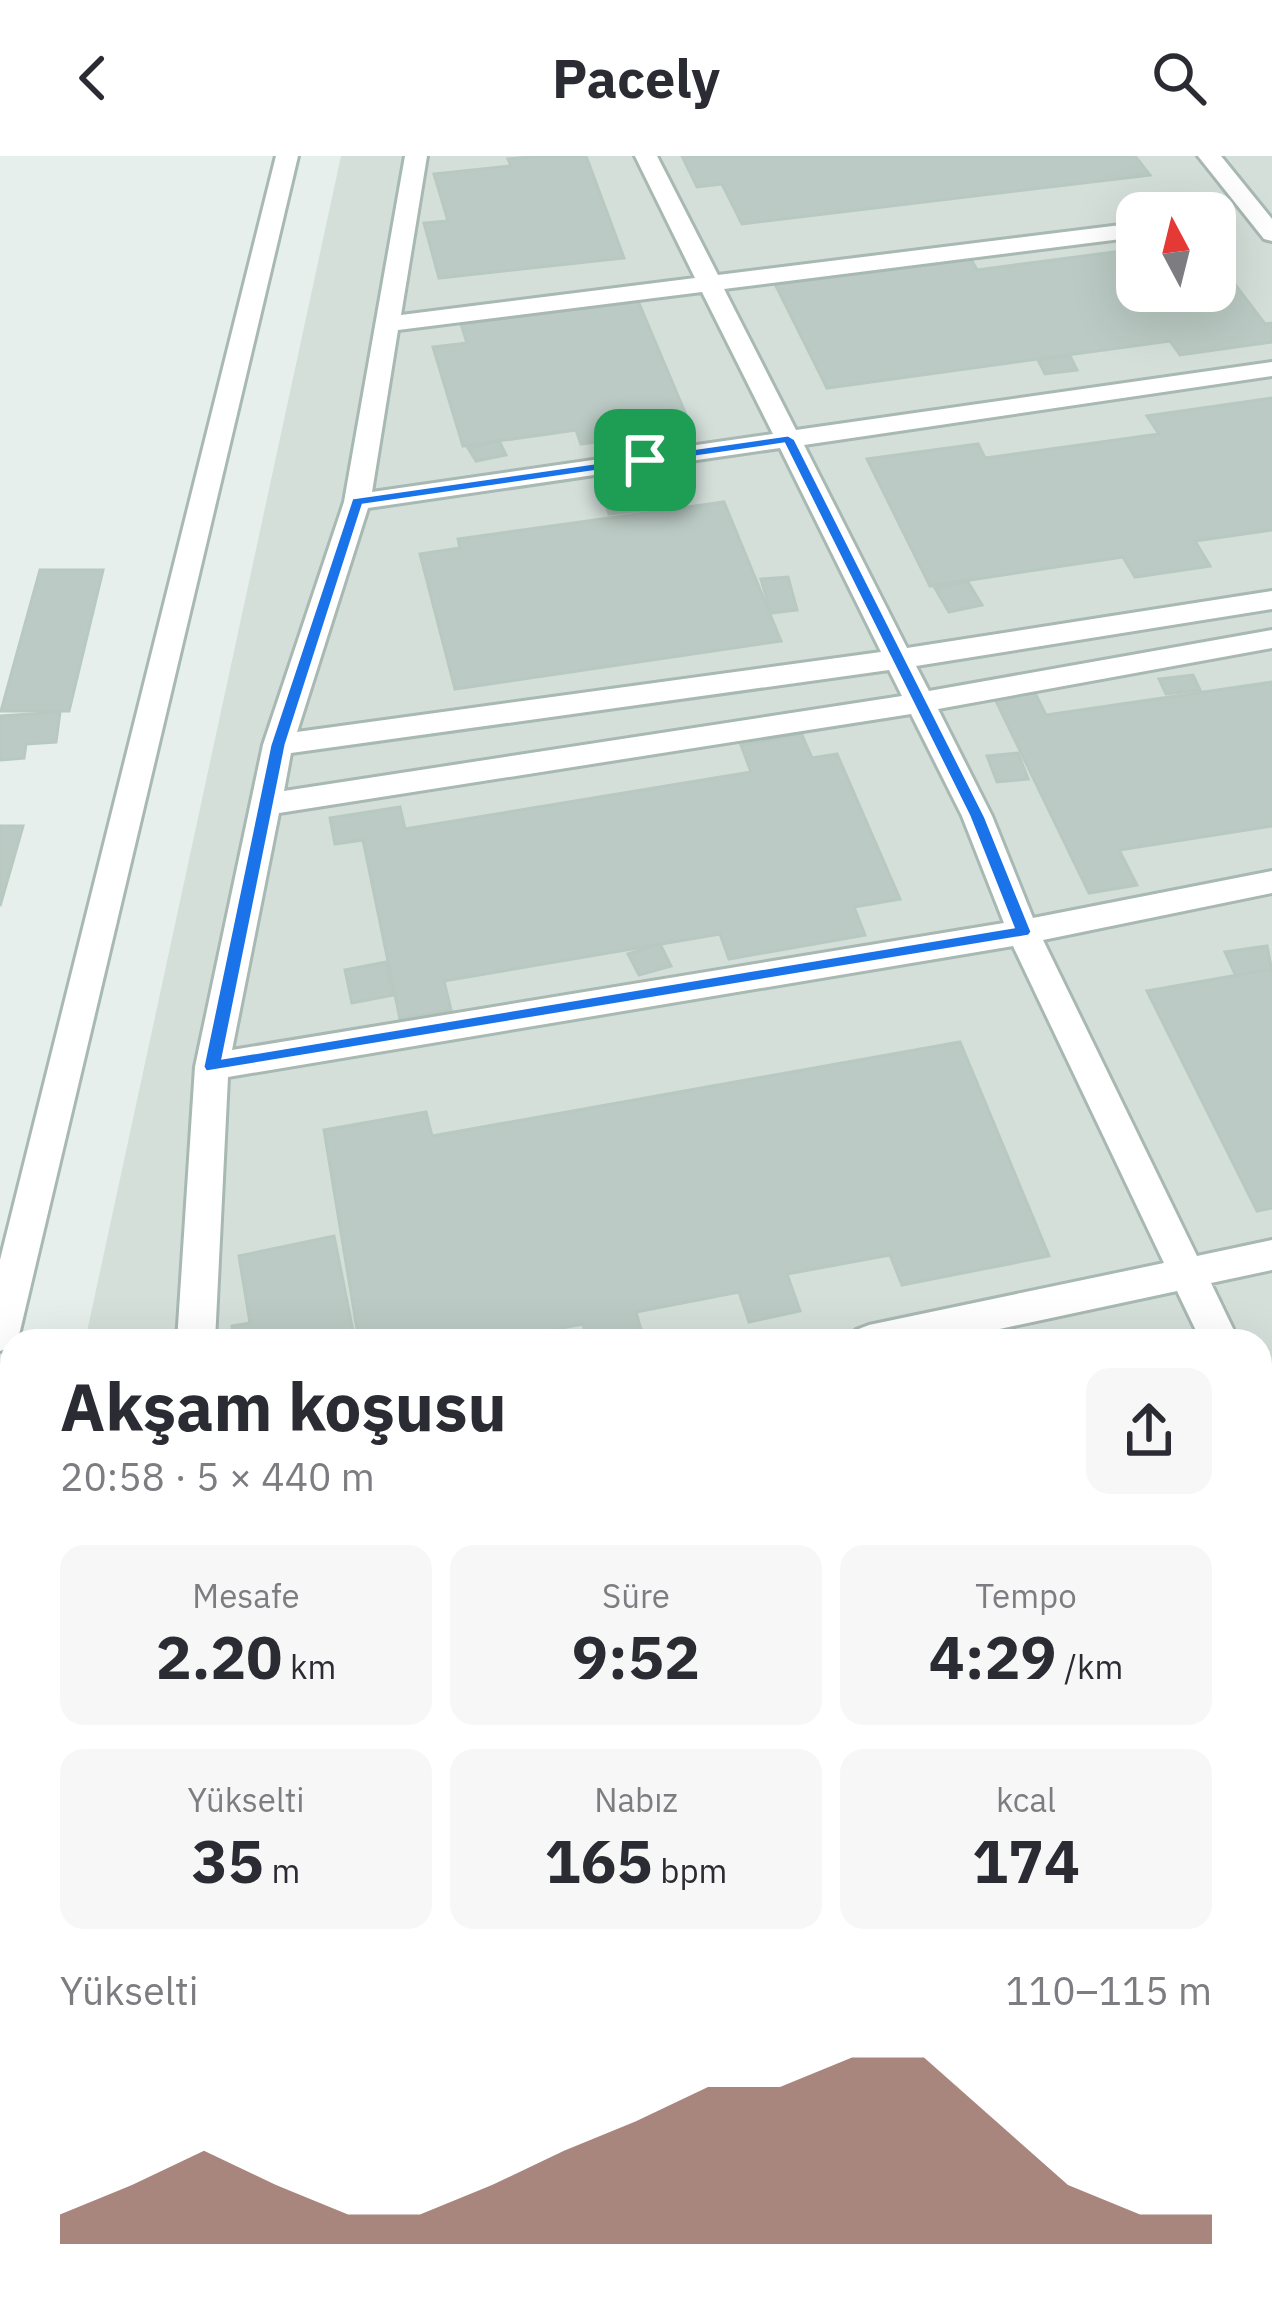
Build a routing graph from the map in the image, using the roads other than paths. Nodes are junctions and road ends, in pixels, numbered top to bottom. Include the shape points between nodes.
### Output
1 (287, 156) edge
2 (448, 156) edge
3 (646, 156) edge
4 (1209, 156) edge
5 (416, 158) edge
6 (1116, 233) edge
7 (1272, 234) edge
8 (711, 285) junction
9 (387, 324) junction
10 (1272, 369) edge
11 (788, 439) junction
12 (357, 502) junction
13 (1272, 601) edge
14 (1272, 638) edge
15 (898, 658) junction
16 (918, 703) junction
17 (278, 745) junction
18 (265, 805) junction
19 (1272, 882) edge
20 (1023, 932) junction
21 (212, 1067) junction
22 (1272, 1255) edge
23 (1186, 1274) junction
24 (1, 1329) edge
25 (197, 1329) edge
26 (926, 1329) edge
27 (1214, 1329) edge

1 - 24 street
2 - 5 street
3 - 8 street
4 - 7 street via 1246,216
5 - 9 street
6 - 8 street
8 - 9 street
8 - 11 street
9 - 12 street
10 - 11 street
11 - 12 street
11 - 15 street
12 - 17 street
13 - 15 street
14 - 16 street
15 - 16 street
15 - 17 street
16 - 18 street
16 - 20 street via 977,816
17 - 18 street
18 - 21 street
19 - 20 street
20 - 21 street
20 - 23 street
21 - 25 street
22 - 23 street
23 - 26 street
23 - 27 street

